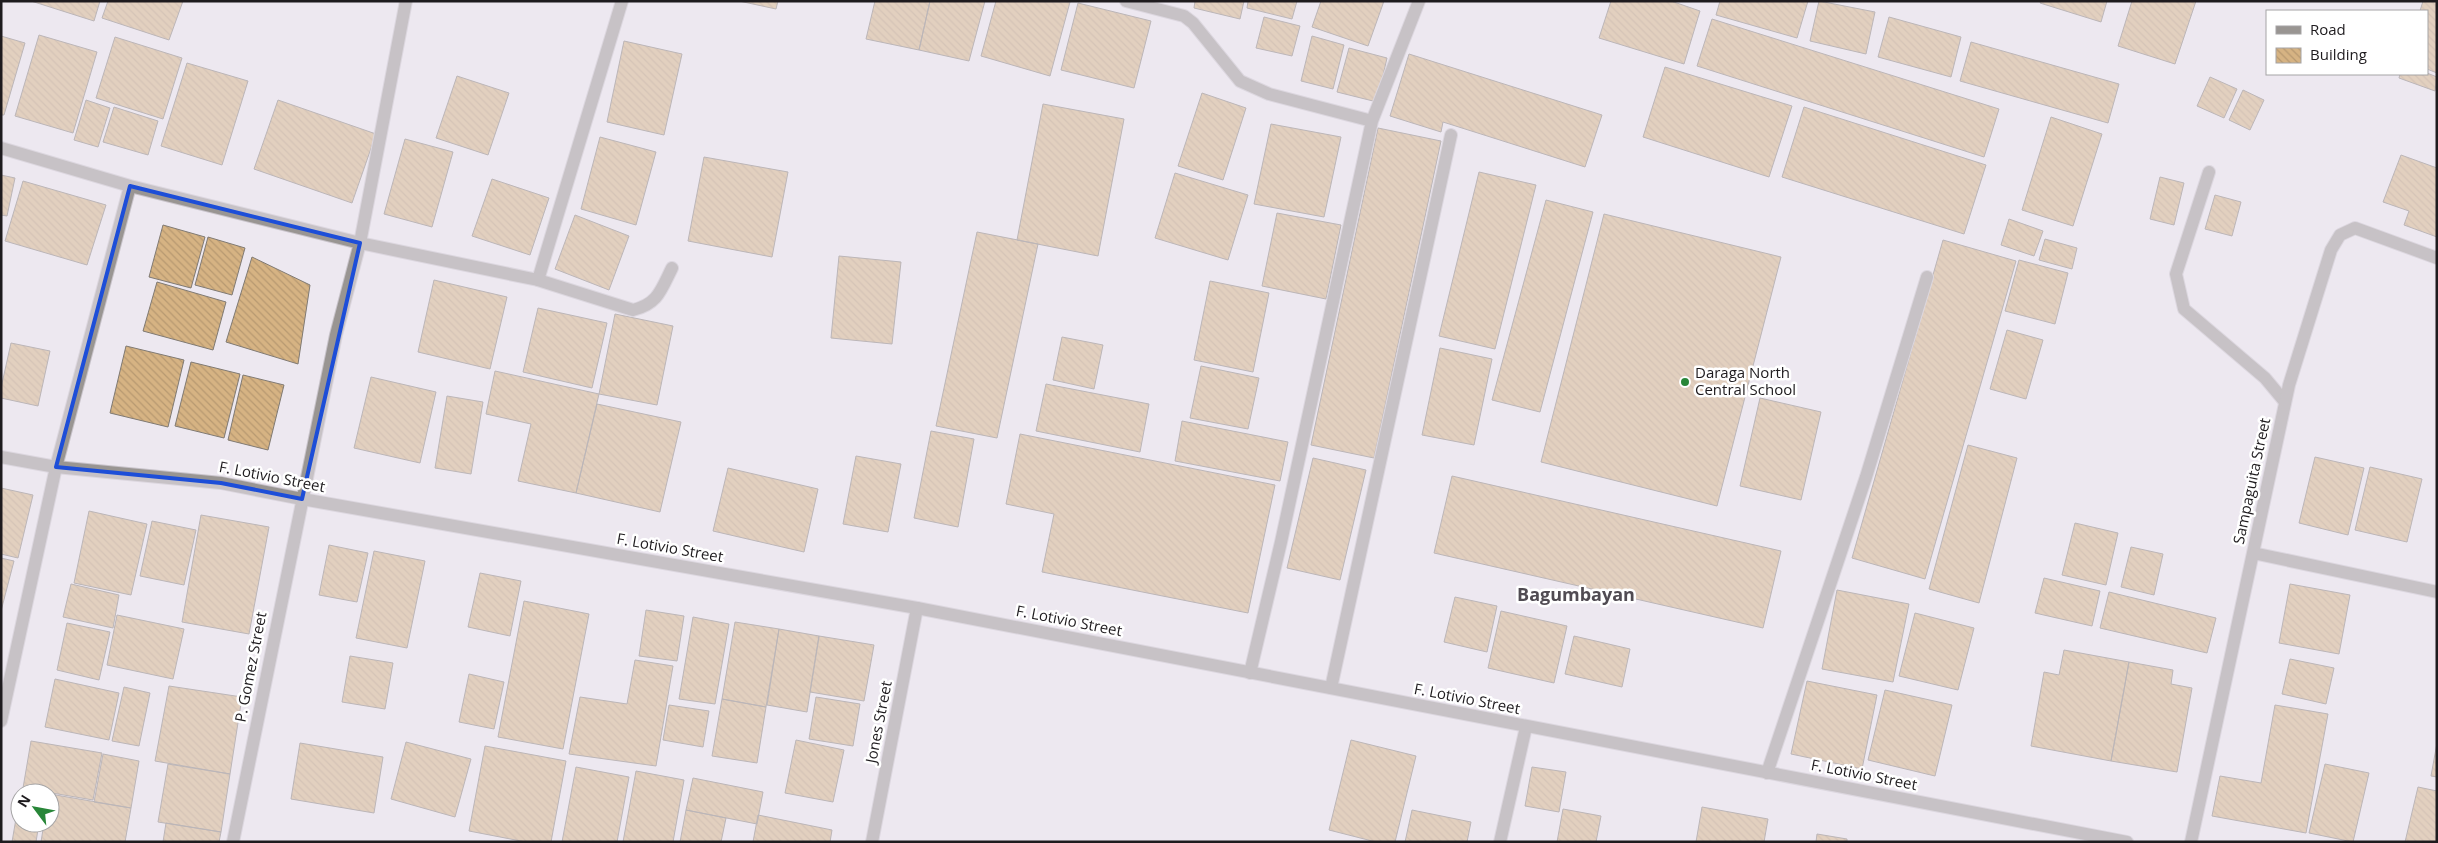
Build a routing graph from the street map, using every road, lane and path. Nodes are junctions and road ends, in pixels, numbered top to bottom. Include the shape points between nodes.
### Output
1 (406, 1) edge
2 (622, 1) edge
3 (1126, 1) edge
4 (1419, 1) edge
5 (1372, 121) junction
6 (1451, 135) dead end
7 (1, 148) edge
8 (2209, 172) dead end
9 (130, 186) junction
10 (360, 243) junction
11 (2437, 258) edge
12 (672, 268) dead end
13 (1927, 276) dead end
14 (538, 280) junction
15 (2285, 402) junction
16 (1, 457) edge
17 (56, 467) junction
18 (302, 499) junction
19 (2253, 553) junction
20 (2437, 592) edge
21 (917, 608) junction
22 (1250, 673) junction
23 (1331, 688) junction
24 (1, 721) edge
25 (1526, 727) junction
26 (1767, 773) junction
27 (233, 842) edge
28 (872, 842) edge
29 (1500, 842) edge
30 (2127, 842) edge
31 (2191, 842) edge

1 - 10 street, P. Gomez Street
2 - 14 street
3 - 5 street via 1184,16 1240,80 1269,94
4 - 5 street
5 - 22 street
6 - 23 street
7 - 9 street
8 - 15 street via 2176,274 2184,309 2265,378
9 - 10 street
9 - 17 street
10 - 14 street
10 - 18 street, P. Gomez Street via 336,335
11 - 15 street, Sampaguita Street via 2356,228 2340,235 2331,250
12 - 14 street via 657,298 646,307 633,310
13 - 26 street via 1866,477
15 - 19 street, Sampaguita Street
16 - 17 street, F. Lotivio Street
17 - 18 street, F. Lotivio Street via 221,483
17 - 24 street
18 - 21 street, F. Lotivio Street
18 - 27 street, P. Gomez Street
19 - 20 street
19 - 31 street, Sampaguita Street
21 - 22 street, F. Lotivio Street
21 - 28 street, Jones Street
22 - 23 street, F. Lotivio Street
23 - 25 street, F. Lotivio Street
25 - 26 street, F. Lotivio Street
25 - 29 street
26 - 30 street, F. Lotivio Street

